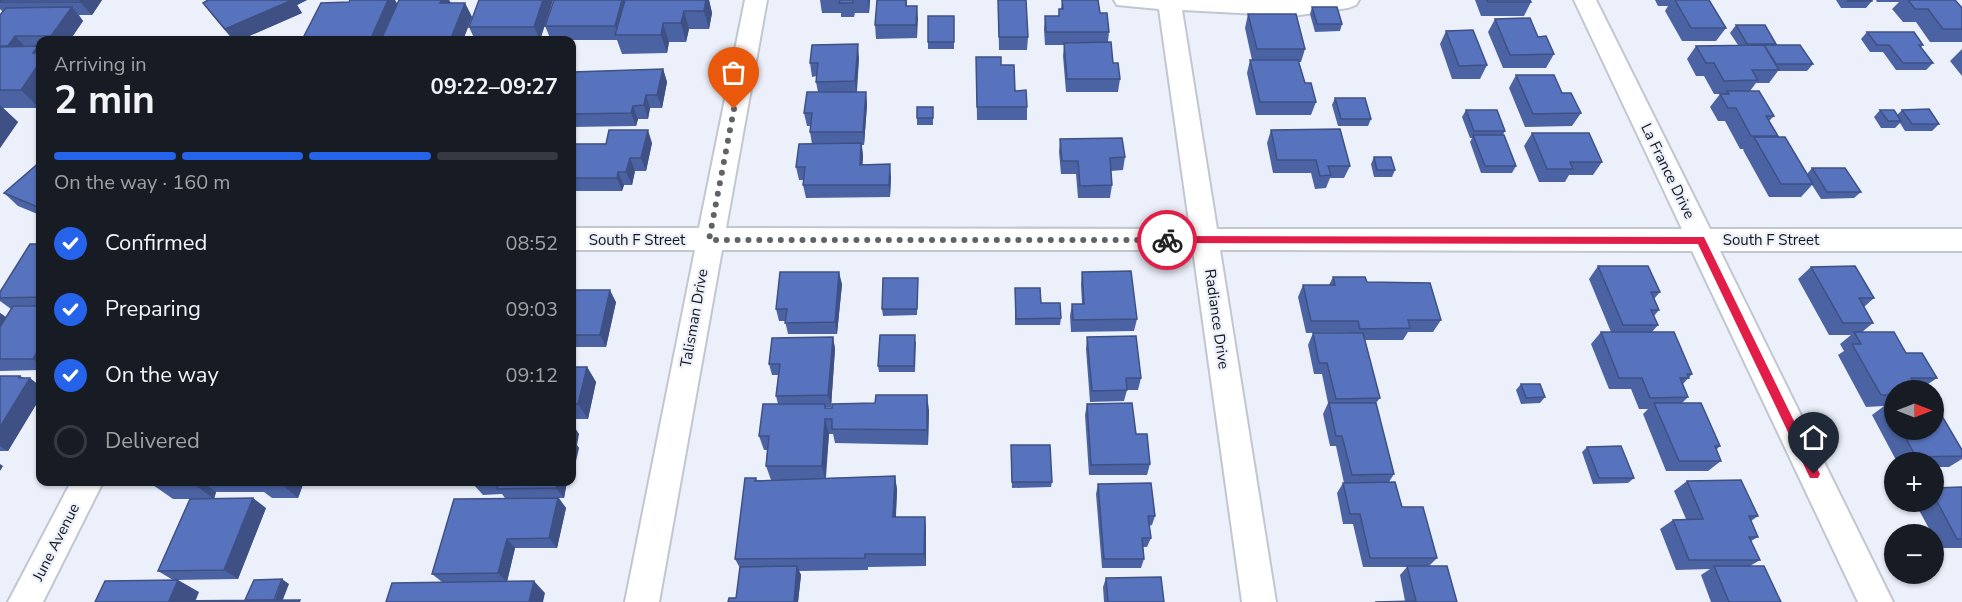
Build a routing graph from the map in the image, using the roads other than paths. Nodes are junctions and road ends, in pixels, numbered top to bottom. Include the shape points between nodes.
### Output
1 (756, 0) edge
2 (1125, 0) edge
3 (1347, 0) edge
4 (1585, 0) edge
5 (1170, 1) edge
6 (576, 240) edge
7 (709, 240) junction
8 (1205, 240) junction
9 (1701, 240) junction
10 (1962, 240) edge
11 (85, 486) edge
12 (25, 602) edge
13 (642, 602) edge
14 (1259, 602) edge
15 (1876, 602) edge

1 - 7 street, Talisman Drive
2 - 5 street
3 - 5 street via 1293,8
4 - 9 street, La France Drive
5 - 8 street, Radiance Drive
6 - 7 street, South F Street
7 - 8 street, South F Street
7 - 13 street, Talisman Drive
8 - 9 street, South F Street
8 - 14 street, Radiance Drive
9 - 10 street, South F Street
9 - 15 street, La France Drive
11 - 12 street, June Avenue

